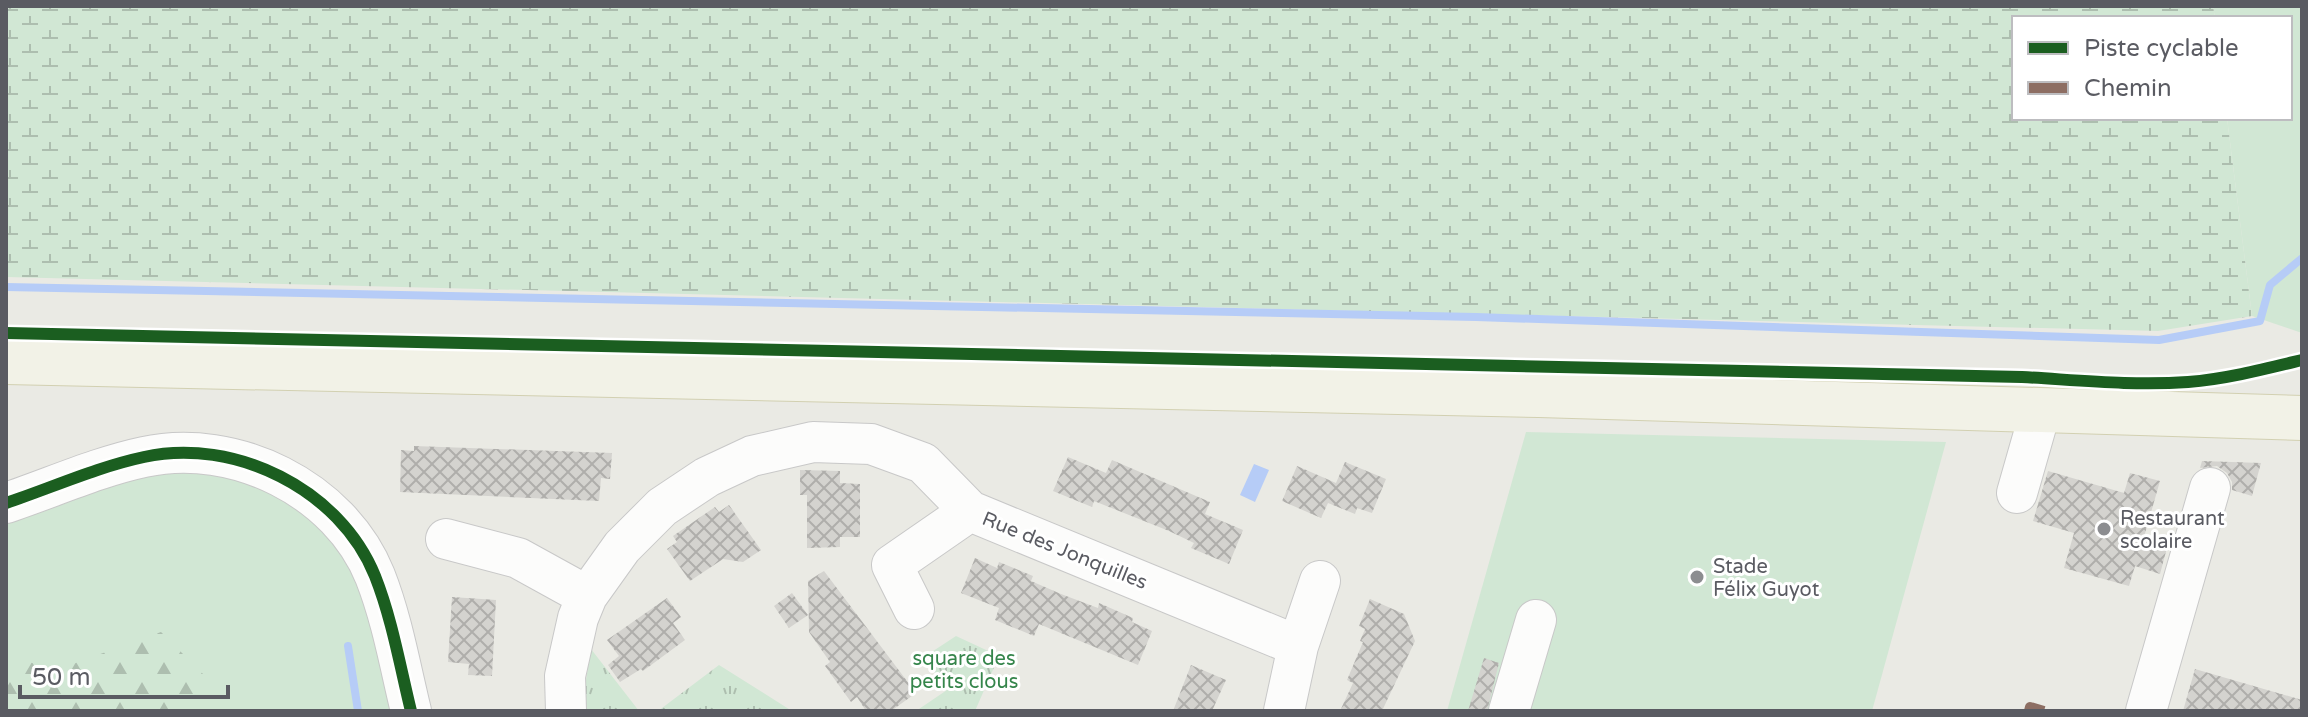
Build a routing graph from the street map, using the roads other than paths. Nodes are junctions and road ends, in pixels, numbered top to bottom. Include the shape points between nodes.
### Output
1 (6, 362) edge
2 (2302, 391) edge
3 (2041, 409) junction
4 (2246, 414) junction
5 (2302, 418) edge
6 (2210, 488) dead end
7 (2017, 493) dead end
8 (6, 503) edge
9 (970, 511) junction
10 (446, 539) dead end
11 (1320, 581) dead end
12 (587, 596) junction
13 (914, 609) dead end
14 (1536, 620) dead end
15 (1298, 646) junction
16 (411, 711) edge
17 (566, 711) edge
18 (1284, 711) edge
19 (1509, 711) edge
20 (2146, 711) edge

1 - 3 main road
2 - 4 main road
3 - 4 main road
3 - 7 street
4 - 5 main road
6 - 20 street
8 - 16 street via 146,456 178,453 253,464 292,482 342,525 374,574
9 - 12 street, Rue des Jonquilles via 923,463 871,444 813,442 752,456 662,507 622,547
9 - 13 street via 892,565
9 - 15 street, Rue des Jonquilles
10 - 12 street via 518,558
11 - 15 street
12 - 17 street, Rue des Jonquilles via 565,676
14 - 19 street
15 - 18 street

